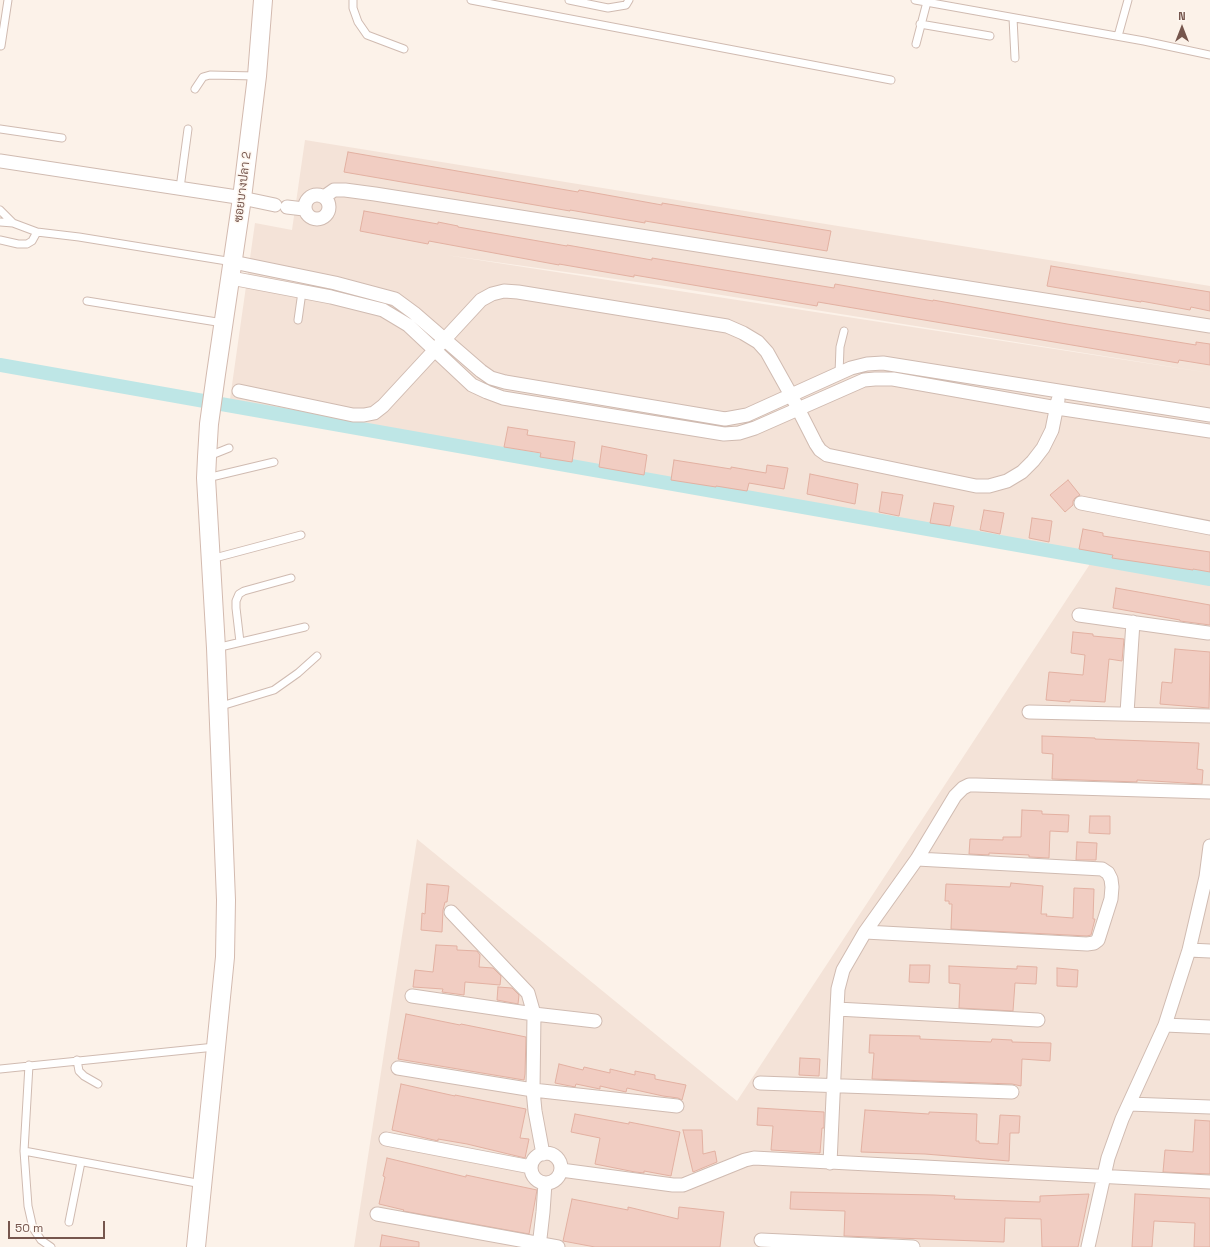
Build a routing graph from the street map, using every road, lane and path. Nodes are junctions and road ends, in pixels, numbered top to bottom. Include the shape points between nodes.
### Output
1 (8, 0) edge
2 (263, 0) edge
3 (353, 0) edge
4 (471, 0) edge
5 (569, 0) edge
6 (629, 0) edge
7 (915, 0) edge
8 (1128, 0) edge
9 (927, 2) junction
10 (1013, 18) junction
11 (920, 24) junction
12 (990, 36) dead end
13 (1118, 36) junction
14 (916, 44) dead end
15 (1, 46) edge
16 (404, 49) dead end
17 (1210, 54) edge
18 (1015, 58) dead end
19 (257, 76) junction
20 (891, 80) dead end
21 (195, 89) dead end
22 (0, 129) edge
23 (188, 129) dead end
24 (62, 138) dead end
25 (0, 161) edge
26 (180, 188) junction
27 (324, 196) junction
28 (242, 198) junction
29 (304, 209) junction
30 (0, 210) edge
31 (0, 222) edge
32 (13, 224) junction
33 (38, 232) junction
34 (0, 240) edge
35 (232, 270) junction
36 (335, 283) junction
37 (302, 292) junction
38 (331, 298) junction
39 (87, 301) dead end
40 (298, 320) dead end
41 (224, 323) junction
42 (1210, 326) edge
43 (844, 331) dead end
44 (446, 340) junction
45 (435, 350) junction
46 (839, 374) junction
47 (1060, 391) junction
48 (239, 392) dead end
49 (790, 394) junction
50 (1057, 408) junction
51 (797, 409) junction
52 (1210, 416) edge
53 (1210, 431) edge
54 (229, 448) dead end
55 (207, 457) junction
56 (274, 462) dead end
57 (206, 478) junction
58 (1081, 503) dead end
59 (1210, 528) edge
60 (301, 535) dead end
61 (210, 559) junction
62 (291, 578) dead end
63 (1079, 615) dead end
64 (1132, 622) junction
65 (305, 627) dead end
66 (1208, 633) dead end
67 (240, 642) junction
68 (216, 648) junction
69 (318, 656) dead end
70 (218, 707) junction
71 (1029, 712) dead end
72 (1127, 714) junction
73 (1210, 716) edge
74 (1210, 792) edge
75 (1210, 846) edge
76 (917, 859) junction
77 (1208, 877) edge
78 (451, 912) dead end
79 (865, 932) junction
80 (1189, 950) junction
81 (1210, 951) edge
82 (412, 996) dead end
83 (837, 1009) junction
84 (534, 1014) junction
85 (1038, 1020) dead end
86 (595, 1022) dead end
87 (1165, 1025) junction
88 (1210, 1027) edge
89 (216, 1047) junction
90 (76, 1060) junction
91 (29, 1065) junction
92 (398, 1068) dead end
93 (0, 1069) edge
94 (760, 1082) dead end
95 (98, 1084) dead end
96 (834, 1085) junction
97 (533, 1090) junction
98 (1012, 1092) dead end
99 (1129, 1104) junction
100 (677, 1106) dead end
101 (1210, 1107) edge
102 (386, 1140) dead end
103 (24, 1151) junction
104 (543, 1154) junction
105 (81, 1162) junction
106 (830, 1163) junction
107 (531, 1167) junction
108 (560, 1170) junction
109 (1104, 1177) junction
110 (1210, 1182) edge
111 (545, 1183) junction
112 (202, 1184) junction
113 (376, 1214) dead end
114 (69, 1222) dead end
115 (761, 1240) dead end
116 (539, 1245) edge
117 (51, 1247) edge
118 (196, 1247) edge
119 (558, 1247) edge
120 (913, 1247) edge
121 (1088, 1247) edge

1 - 15 lane
2 - 19 street, ซอยบางปลา 2
3 - 16 lane via 358,22 367,35
4 - 20 lane
5 - 6 lane via 608,8 626,5
7 - 9 lane
8 - 13 lane
9 - 10 lane
9 - 11 lane
10 - 13 lane
10 - 18 lane
11 - 12 lane
11 - 14 lane
13 - 17 lane
19 - 21 lane via 210,75 203,77
19 - 28 street, ซอยบางปลา 2
22 - 24 lane
23 - 26 lane
25 - 26 street
26 - 28 street
27 - 29 street via 312,195 305,203
27 - 29 street via 329,207 324,218 312,218
27 - 42 street via 334,190 375,194
28 - 29 street
28 - 35 street, ซอยบางปลา 2
30 - 32 lane
31 - 32 lane
32 - 33 lane
33 - 34 lane via 32,241 26,244
33 - 35 lane via 79,237
35 - 36 street
35 - 37 street
35 - 41 street, ซอยบางปลา 2
36 - 38 street
36 - 44 street via 395,299
37 - 38 street
37 - 40 lane
38 - 45 street via 383,310 408,325
39 - 41 lane
41 - 55 street, ซอยบางปลา 2 via 209,424
43 - 46 lane via 839,351
44 - 45 street
44 - 49 street via 481,371 491,378 505,382 725,419 747,415
44 - 49 street via 481,300 504,291 518,292 727,326 758,342 767,352
45 - 48 street via 374,413 353,415
45 - 51 street via 472,385 503,398 724,434 755,428
46 - 47 street via 867,364 883,363
46 - 49 street
47 - 50 street
47 - 52 street
49 - 51 street
50 - 51 street via 893,378 875,378 864,380
50 - 51 street via 1052,430 1033,461 1022,472 1007,481 990,486 976,486 827,455 820,450
50 - 53 street
54 - 55 lane
55 - 57 street, ซอยบางปลา 2
56 - 57 lane
57 - 61 street, ซอยบางปลา 2
58 - 59 street
60 - 61 lane
61 - 68 street, ซอยบางปลา 2
62 - 67 lane via 239,594 236,608
63 - 64 street
64 - 66 street
64 - 72 street
65 - 67 lane
67 - 68 lane
68 - 70 street, ซอยบางปลา 2
69 - 70 lane via 274,690
70 - 89 street, ซอยบางปลา 2 via 225,858 226,957
71 - 72 street
72 - 73 street
74 - 76 street via 969,785 955,796
75 - 77 street
76 - 79 street
76 - 79 street via 1102,869 1108,873 1112,887 1098,940 1087,944
77 - 80 street
78 - 84 street via 528,993
79 - 83 street via 843,970 838,989
80 - 81 street
80 - 87 street
82 - 84 street
83 - 85 street
83 - 96 street
84 - 86 street
84 - 97 street
87 - 88 street
87 - 99 street
89 - 90 lane
89 - 112 street, ซอยบางปลา 2
90 - 91 lane
90 - 95 lane via 84,1076
91 - 93 lane
91 - 103 lane
92 - 97 street
94 - 96 street
96 - 98 street
96 - 106 street
97 - 100 street
97 - 104 street
99 - 101 street
99 - 109 street via 1108,1158
102 - 107 street
103 - 105 lane
103 - 117 lane via 28,1206 33,1228 41,1240
104 - 107 street via 535,1158
104 - 108 street via 554,1156 558,1160
105 - 112 lane
105 - 114 lane
106 - 108 street via 754,1158 683,1184 673,1185
106 - 109 street
107 - 111 street via 536,1180
108 - 111 street via 554,1181
109 - 110 street
109 - 121 street
111 - 116 street
112 - 118 street, ซอยบางปลา 2
113 - 116 street
115 - 120 street
116 - 119 street

